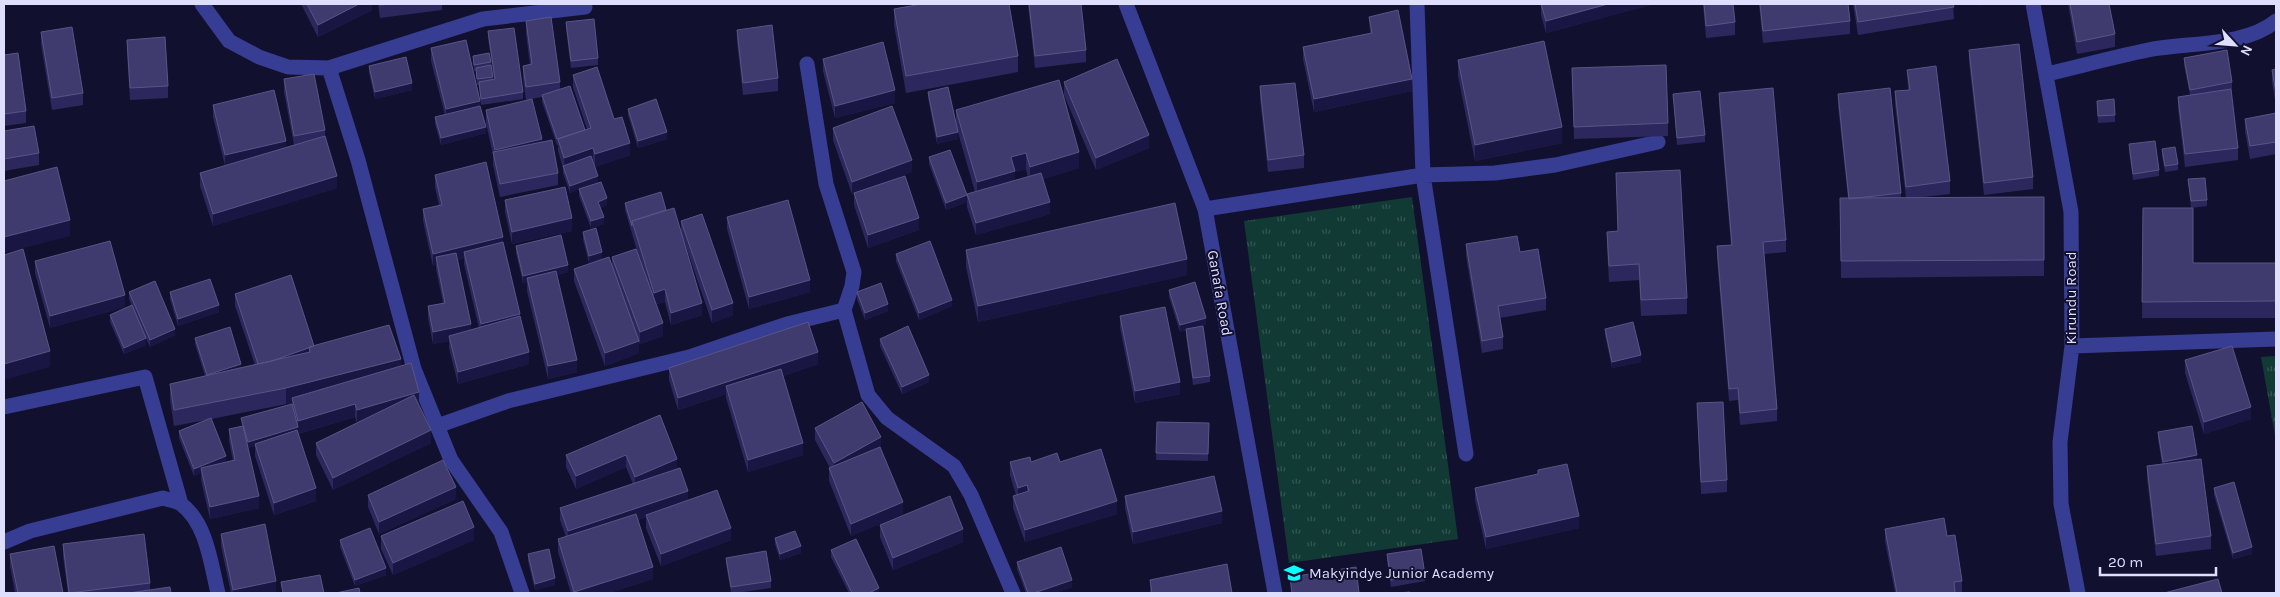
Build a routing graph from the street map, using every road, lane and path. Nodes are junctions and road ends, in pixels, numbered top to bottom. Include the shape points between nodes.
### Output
1 (202, 4) edge
2 (1126, 4) edge
3 (1417, 4) edge
4 (2033, 4) edge
5 (585, 7) dead end
6 (2276, 21) edge
7 (807, 64) dead end
8 (329, 68) junction
9 (2047, 74) junction
10 (1658, 142) edge
11 (1423, 175) junction
12 (1204, 209) junction
13 (844, 310) junction
14 (2276, 339) edge
15 (2072, 346) junction
16 (4, 407) edge
17 (437, 426) junction
18 (1466, 454) dead end
19 (181, 504) junction
20 (4, 542) edge
21 (218, 593) edge
22 (522, 593) edge
23 (1012, 593) edge
24 (1275, 593) edge
25 (2078, 593) edge

1 - 8 street via 229,41 259,57 288,67
2 - 12 street, Ganafa Road
3 - 11 street
4 - 9 street, Kirundu Road
5 - 8 street via 483,19
6 - 9 street via 2265,30 2246,37 2148,50
7 - 13 street via 826,184 854,272
8 - 17 street via 358,160 414,369
9 - 15 street, Kirundu Road via 2071,212
10 - 11 street via 1555,165 1495,173
11 - 12 street
11 - 18 street
12 - 24 street, Ganafa Road
13 - 17 street via 787,324 689,357 508,401
13 - 23 street via 868,395 887,418 954,466 971,495
14 - 15 street
15 - 25 street, Kirundu Road via 2060,442 2061,504
16 - 19 street via 145,377
17 - 22 street via 451,460 500,532
19 - 20 street via 163,498 30,531
19 - 21 street via 196,520 204,539

